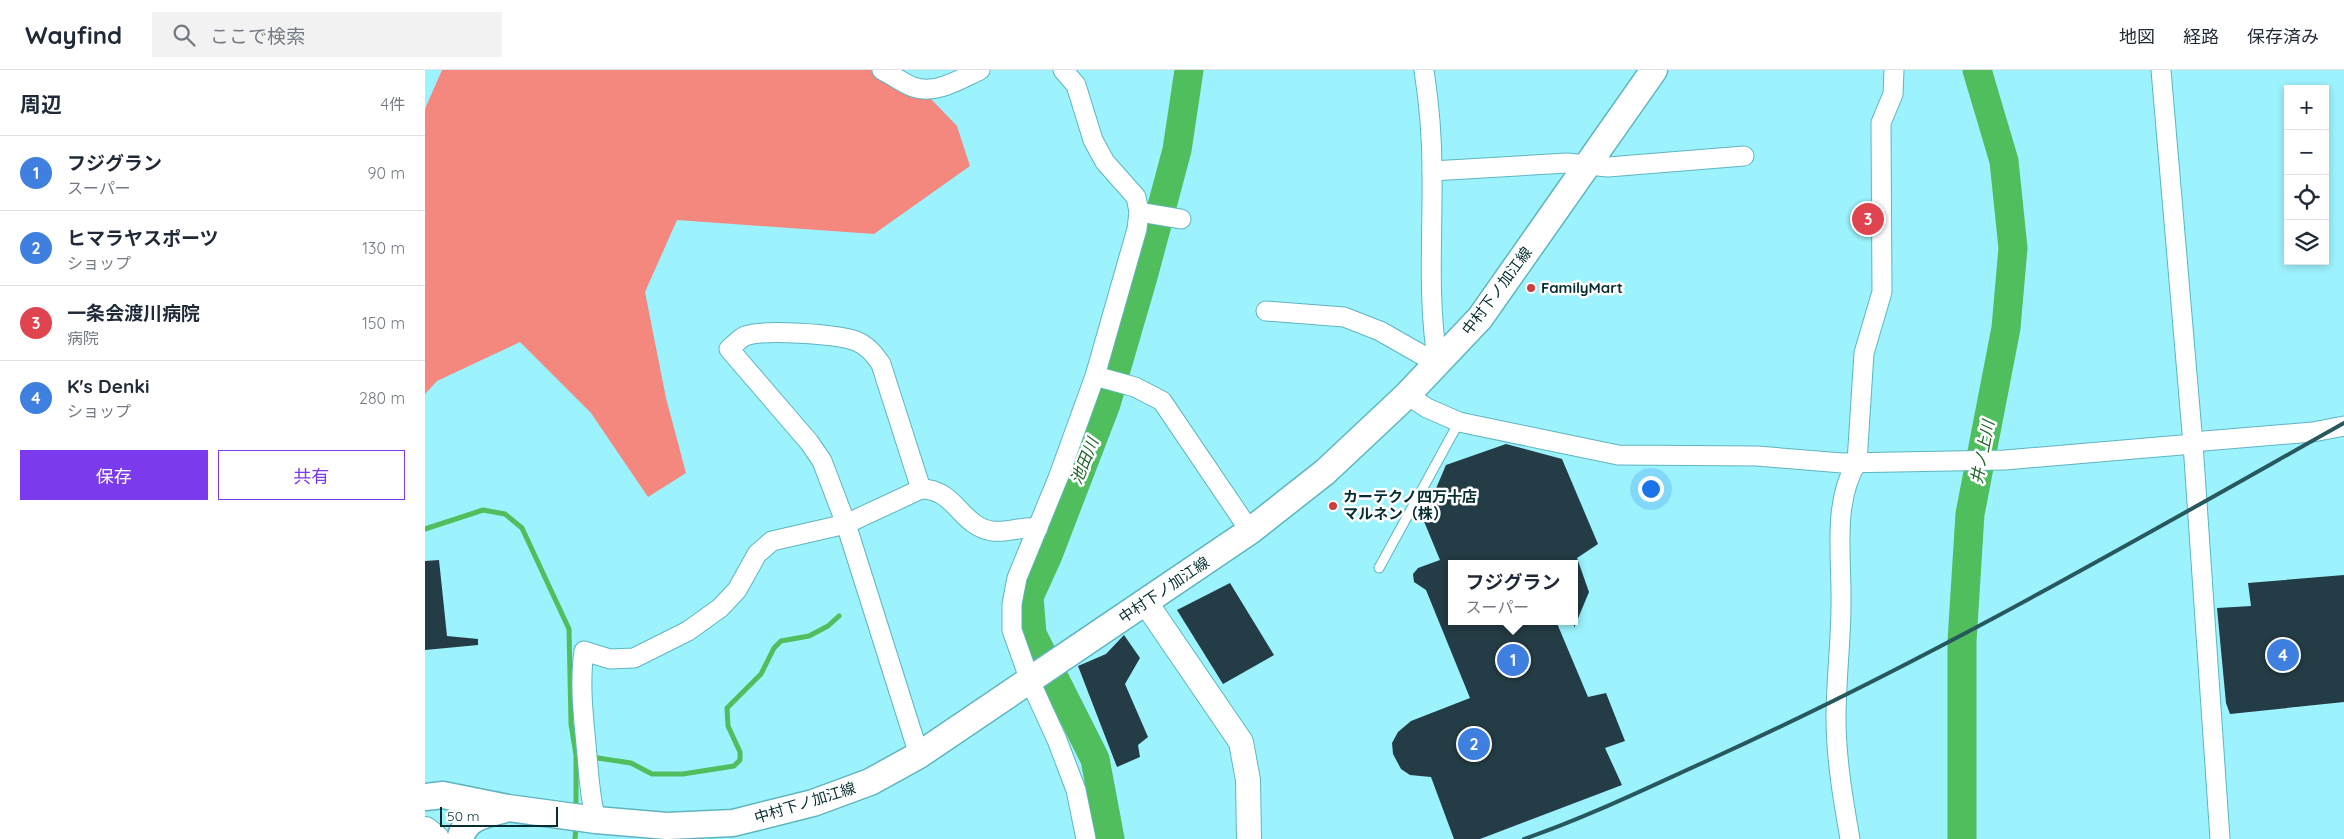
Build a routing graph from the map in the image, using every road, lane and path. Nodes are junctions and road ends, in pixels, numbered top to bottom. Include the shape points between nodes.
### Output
1 (882, 70) edge
2 (980, 70) edge
3 (1063, 70) edge
4 (1424, 70) edge
5 (1654, 70) edge
6 (1894, 70) edge
7 (2161, 70) edge
8 (1744, 156) dead end
9 (1589, 166) junction
10 (1432, 171) junction
11 (1139, 212) junction
12 (1181, 219) dead end
13 (1266, 311) dead end
14 (1437, 364) junction
15 (1095, 376) junction
16 (1407, 396) junction
17 (1459, 422) junction
18 (2344, 426) edge
19 (2193, 443) junction
20 (1857, 462) junction
21 (921, 489) junction
22 (845, 524) junction
23 (1038, 528) junction
24 (1250, 531) junction
25 (1379, 568) dead end
26 (1146, 603) junction
27 (1031, 679) junction
28 (919, 755) junction
29 (430, 799) edge
30 (508, 808) junction
31 (596, 820) junction
32 (425, 831) edge
33 (435, 839) edge
34 (460, 839) edge
35 (1086, 839) edge
36 (1249, 839) edge
37 (1850, 839) edge
38 (2220, 839) edge

1 - 2 street via 914,87 930,89
3 - 11 street via 1076,85 1093,140 1105,162 1136,197
4 - 10 street via 1430,110
5 - 9 main road, 中村下ノ加江線
6 - 20 street via 1893,94 1881,123 1883,292 1864,353
7 - 19 street
8 - 9 street
9 - 10 street via 1567,163
9 - 14 main road, 中村下ノ加江線 via 1480,318
10 - 14 street via 1432,332
11 - 12 street
11 - 15 street
13 - 14 street via 1344,317 1380,331
14 - 16 main road, 中村下ノ加江線
15 - 23 street
15 - 24 street via 1135,387 1162,401
16 - 17 street
16 - 24 main road, 中村下ノ加江線 via 1325,472
17 - 20 street via 1618,455 1748,456
17 - 25 lane
18 - 19 street
19 - 20 street via 2005,460
19 - 38 street
20 - 37 street via 1847,477 1841,509 1836,719 1841,786
21 - 22 street
21 - 22 street via 881,364 872,350 833,336 760,333 743,337 729,348 822,461
21 - 23 street via 934,489 946,496 973,524 991,531 1026,526
22 - 28 street
22 - 31 street via 772,541 757,554 737,590 720,608 688,631 634,658 610,659 584,651 581,672 584,724
23 - 27 street via 1017,578 1011,604 1012,630
24 - 26 main road, 中村下ノ加江線
26 - 27 main road, 中村下ノ加江線
26 - 36 street via 1241,742 1248,780
27 - 28 main road, 中村下ノ加江線
27 - 35 street via 1076,790
28 - 31 main road, 中村下ノ加江線 via 870,782 813,803 733,824 667,826
29 - 30 main road, 中村下ノ加江線
30 - 31 main road, 中村下ノ加江線
30 - 34 main road, 中村下ノ加江線 via 472,819 463,829
32 - 33 highway

